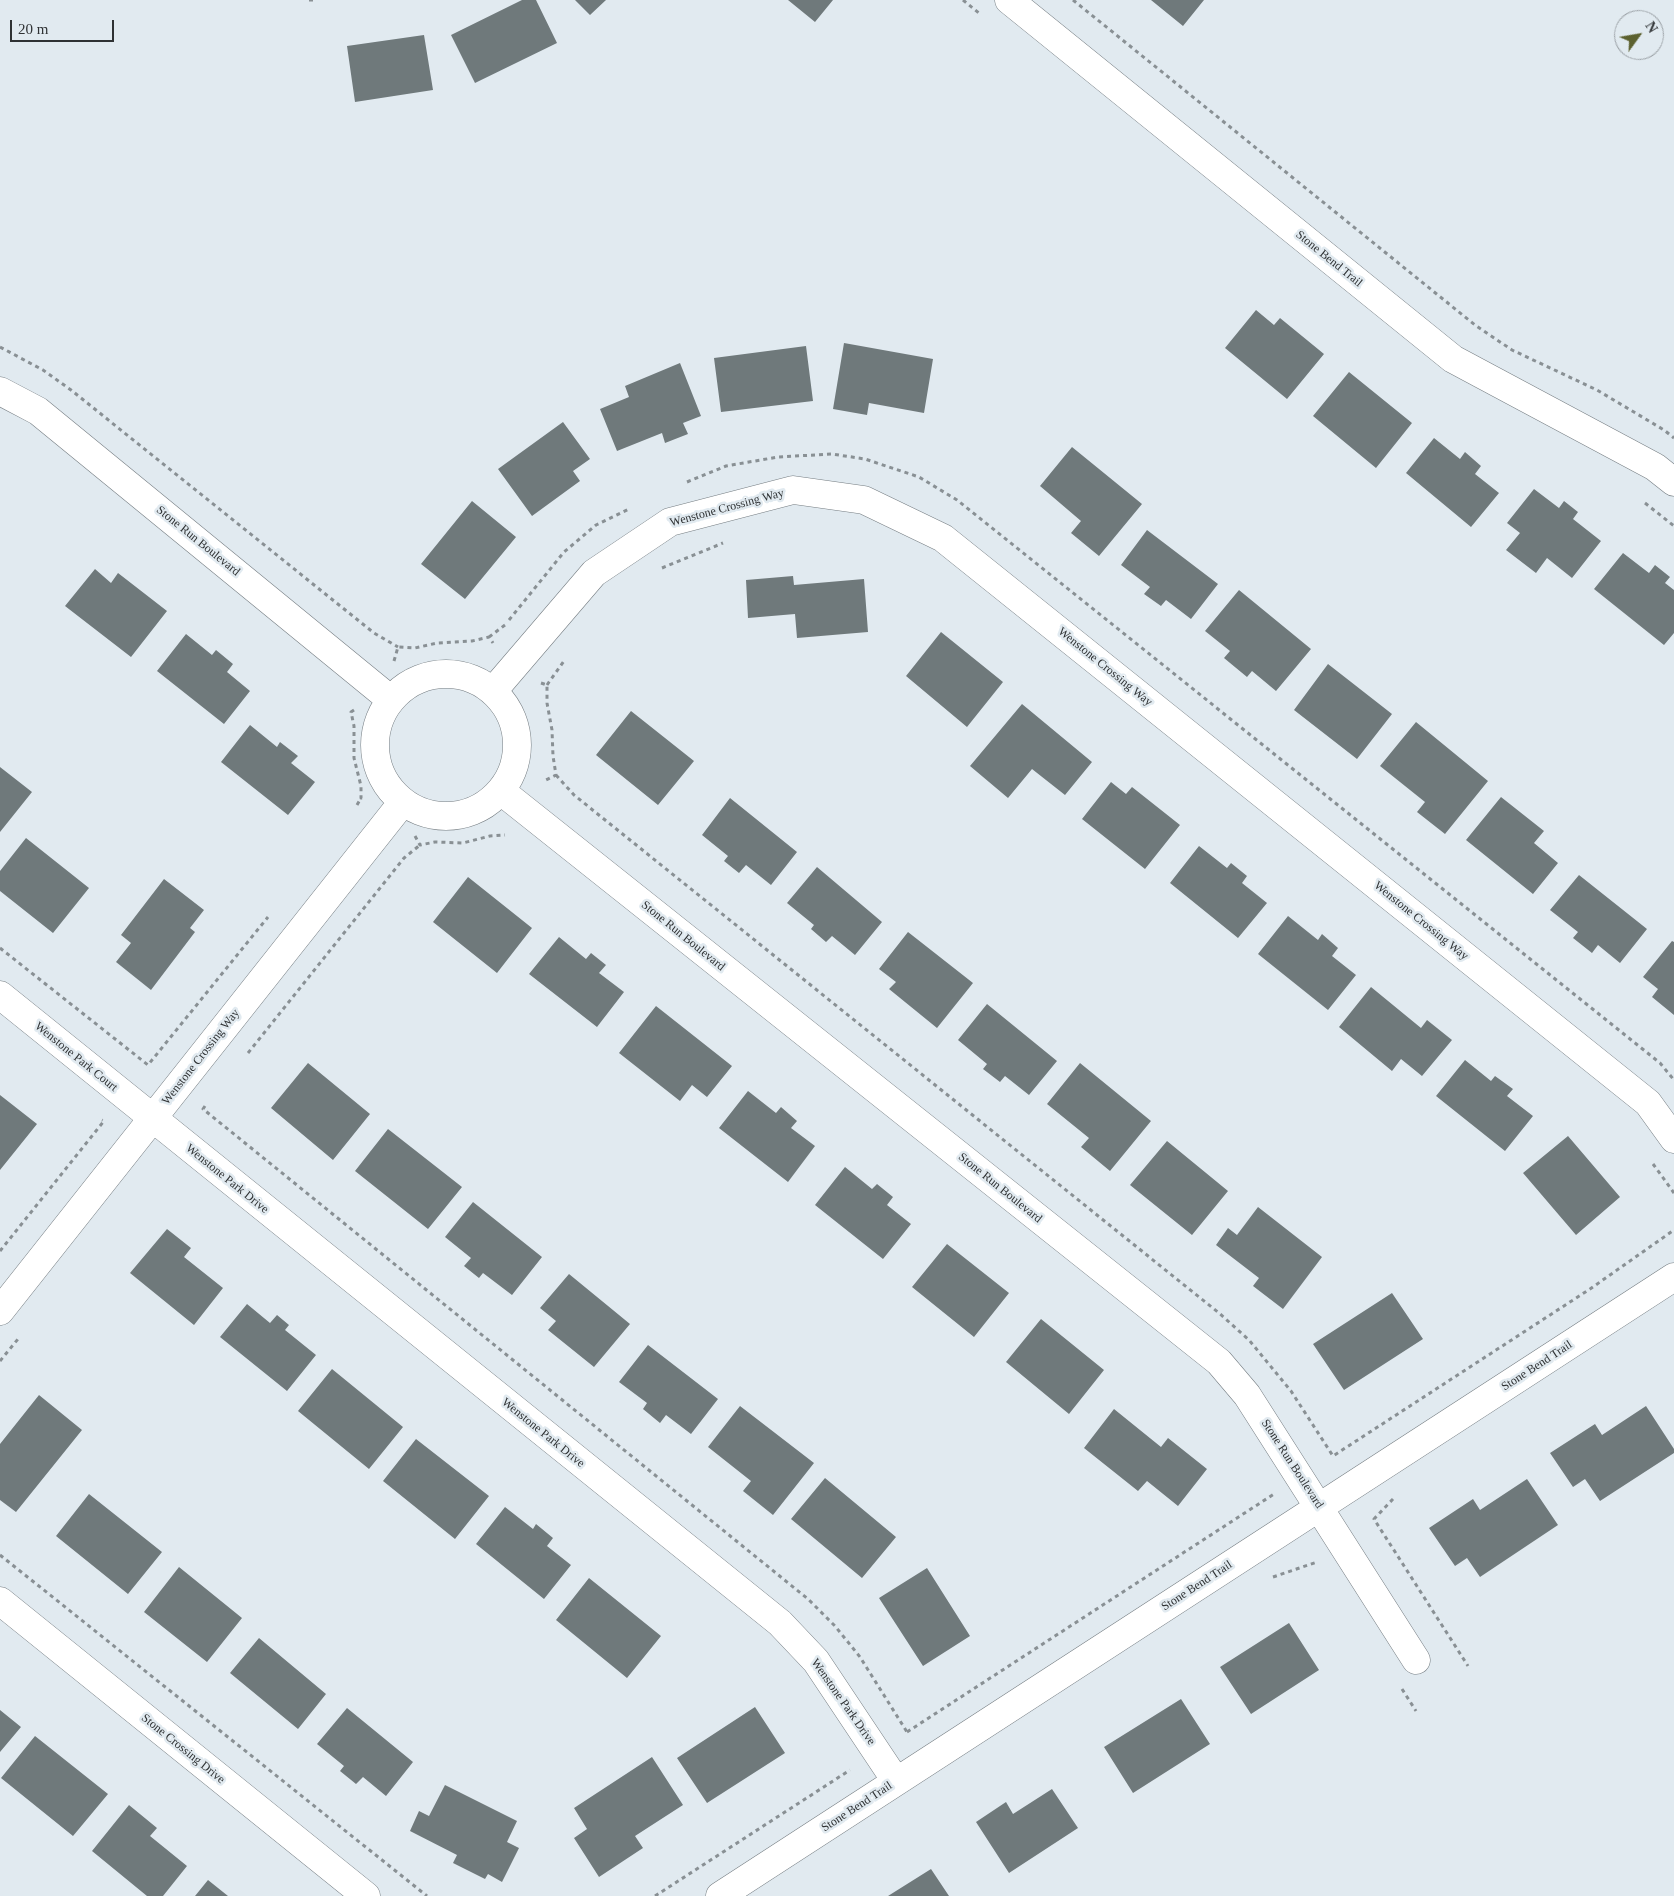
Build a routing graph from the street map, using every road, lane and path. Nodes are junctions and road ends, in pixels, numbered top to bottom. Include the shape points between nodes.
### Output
1 (1009, 0) edge
2 (1073, 0) edge
3 (0, 347) edge
4 (0, 391) edge
5 (1674, 438) edge
6 (1674, 482) edge
7 (732, 540) dead end
8 (660, 569) dead end
9 (398, 647) junction
10 (497, 650) dead end
11 (567, 656) dead end
12 (394, 661) dead end
13 (534, 682) dead end
14 (547, 685) junction
15 (493, 691) junction
16 (390, 699) junction
17 (358, 708) dead end
18 (556, 775) junction
19 (544, 781) dead end
20 (501, 791) junction
21 (361, 798) junction
22 (367, 799) dead end
23 (402, 803) junction
24 (353, 812) dead end
25 (507, 829) dead end
26 (414, 834) dead end
27 (420, 845) junction
28 (272, 912) dead end
29 (0, 948) edge
30 (0, 995) edge
31 (246, 1056) dead end
32 (209, 1102) dead end
33 (203, 1109) dead end
34 (96, 1115) dead end
35 (152, 1119) junction
36 (1674, 1139) edge
37 (1652, 1164) dead end
38 (1674, 1193) edge
39 (1674, 1230) edge
40 (0, 1251) edge
41 (1674, 1277) edge
42 (0, 1311) edge
43 (1275, 1494) dead end
44 (1320, 1507) junction
45 (1374, 1519) dead end
46 (0, 1555) edge
47 (1323, 1570) dead end
48 (1269, 1578) dead end
49 (0, 1601) edge
50 (1416, 1660) dead end
51 (1468, 1666) dead end
52 (1400, 1686) dead end
53 (1416, 1712) dead end
54 (907, 1732) dead end
55 (896, 1782) junction
56 (869, 1800) junction
57 (366, 1896) edge
58 (427, 1896) edge
59 (655, 1896) edge
60 (720, 1896) edge

1 - 6 street, Stone Bend Trail via 1453,359 1655,467
2 - 5 path via 1475,326 1512,350 1597,390
3 - 9 path via 43,370 70,390 374,633
4 - 16 street, Stone Run Boulevard via 38,411
7 - 8 path
9 - 10 path via 415,648 490,637
9 - 12 path
11 - 14 path
13 - 14 path
14 - 18 path via 546,703
15 - 16 street via 473,679 451,674 428,675 408,684
15 - 20 street via 507,708 515,729 517,750 512,772
15 - 36 street, Wenstone Crossing Way via 594,573 670,522 793,490 864,500 943,538 1648,1103
16 - 23 street via 378,719 374,742 376,765 386,786
17 - 21 path via 351,712
18 - 19 path
18 - 39 path via 574,795 1219,1313 1249,1340 1291,1391 1333,1456 1590,1289
20 - 23 street via 485,806 465,815 444,818 422,813
20 - 44 street, Stone Run Boulevard via 1218,1362 1247,1396
21 - 22 path
21 - 24 path
23 - 35 street, Wenstone Crossing Way
25 - 27 path via 506,835 463,843
26 - 27 path
27 - 31 path via 404,858
28 - 29 path via 148,1065
30 - 35 street, Wenstone Park Court
32 - 33 path
34 - 40 path via 104,1121
35 - 42 street, Wenstone Crossing Way
35 - 55 street, Wenstone Park Drive via 780,1623 816,1661
37 - 38 path
41 - 44 street, Stone Bend Trail
43 - 54 path
44 - 50 street, Stone Run Boulevard
44 - 55 street, Stone Bend Trail
45 - 51 path
46 - 58 path
47 - 48 path via 1317,1562
49 - 57 street, Stone Crossing Drive
52 - 53 path
55 - 56 street, Stone Bend Trail
56 - 59 path via 850,1770
56 - 60 street, Stone Bend Trail

